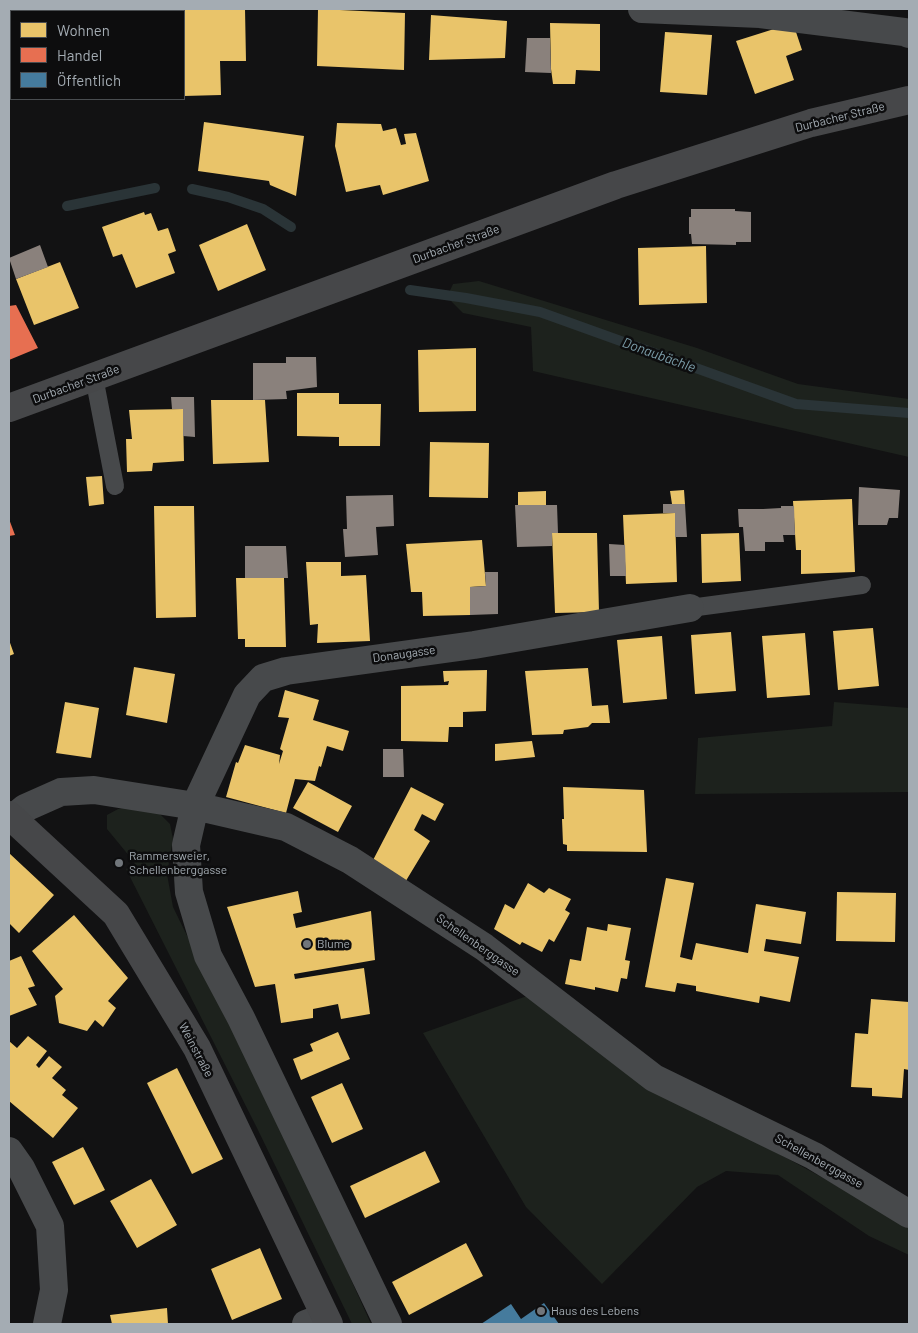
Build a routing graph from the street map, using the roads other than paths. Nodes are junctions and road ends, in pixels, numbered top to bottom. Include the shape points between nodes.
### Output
1 (642, 9) edge
2 (909, 34) edge
3 (909, 100) edge
4 (94, 377) junction
5 (9, 408) edge
6 (115, 486) dead end
7 (862, 584) dead end
8 (690, 608) joint
9 (195, 806) junction
10 (11, 816) edge
11 (9, 1151) edge
12 (909, 1214) edge
13 (320, 1322) edge
14 (47, 1324) edge
15 (388, 1324) edge

1 - 2 street via 760,14
3 - 4 street, Durbacher Straße via 811,123 616,185
4 - 5 street, Durbacher Straße
4 - 6 lane
7 - 8 lane
8 - 9 street, Donaugasse via 474,645 286,671 263,678 247,695
9 - 10 street, Schellenberggasse via 94,790 60,792
9 - 12 street, Schellenberggasse via 286,827 350,860 484,947 654,1078 814,1156
9 - 15 street via 186,845 189,892 208,956
10 - 13 street, Weinstraße via 116,914 197,1048
11 - 14 street via 50,1226 54,1290

